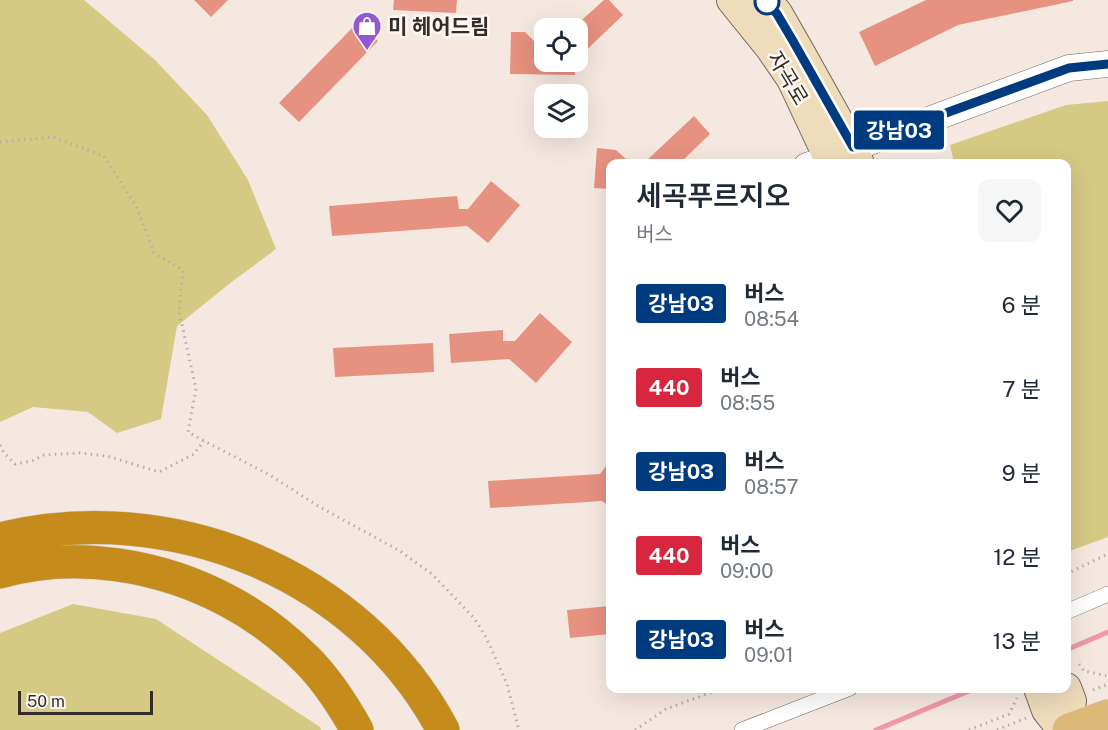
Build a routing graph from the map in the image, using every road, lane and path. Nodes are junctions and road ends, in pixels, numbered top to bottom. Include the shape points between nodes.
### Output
1 (732, 0) edge
2 (765, 0) edge
3 (1108, 64) edge
4 (0, 142) edge
5 (836, 159) edge
6 (204, 441) junction
7 (0, 445) edge
8 (2, 453) edge
9 (0, 539) edge
10 (1108, 554) edge
11 (0, 572) edge
12 (1071, 572) edge
13 (1108, 594) edge
14 (1071, 610) edge
15 (1108, 676) edge
16 (1071, 677) edge
17 (709, 693) edge
18 (837, 693) edge
19 (1039, 693) edge
20 (1060, 693) edge
21 (1108, 716) edge
22 (357, 730) edge
23 (443, 730) edge
24 (519, 730) edge
25 (635, 730) edge
26 (742, 730) edge
27 (969, 730) edge
28 (1066, 730) edge

1 - 5 main road, 자곡로 via 792,79
2 - 5 main road, 자곡로 via 786,30
3 - 5 street via 1069,68
4 - 6 path via 53,137 104,156 136,206 154,253 183,270 179,311 196,389 188,432
6 - 8 path via 194,454 159,472 107,456 44,455 15,464
6 - 24 path via 400,550 432,574 474,618 486,637 507,684
7 - 8 path
9 - 23 highway via 54,529 126,529 180,536 267,565 320,594 366,630 420,693
10 - 12 path
11 - 22 highway via 38,564 106,563 138,568 203,589 257,618 308,661 340,700
13 - 14 street
15 - 16 path via 1084,671
17 - 25 path via 666,709
18 - 26 street
19 - 27 path via 1009,714
20 - 28 main road via 1071,700
21 - 28 main road

